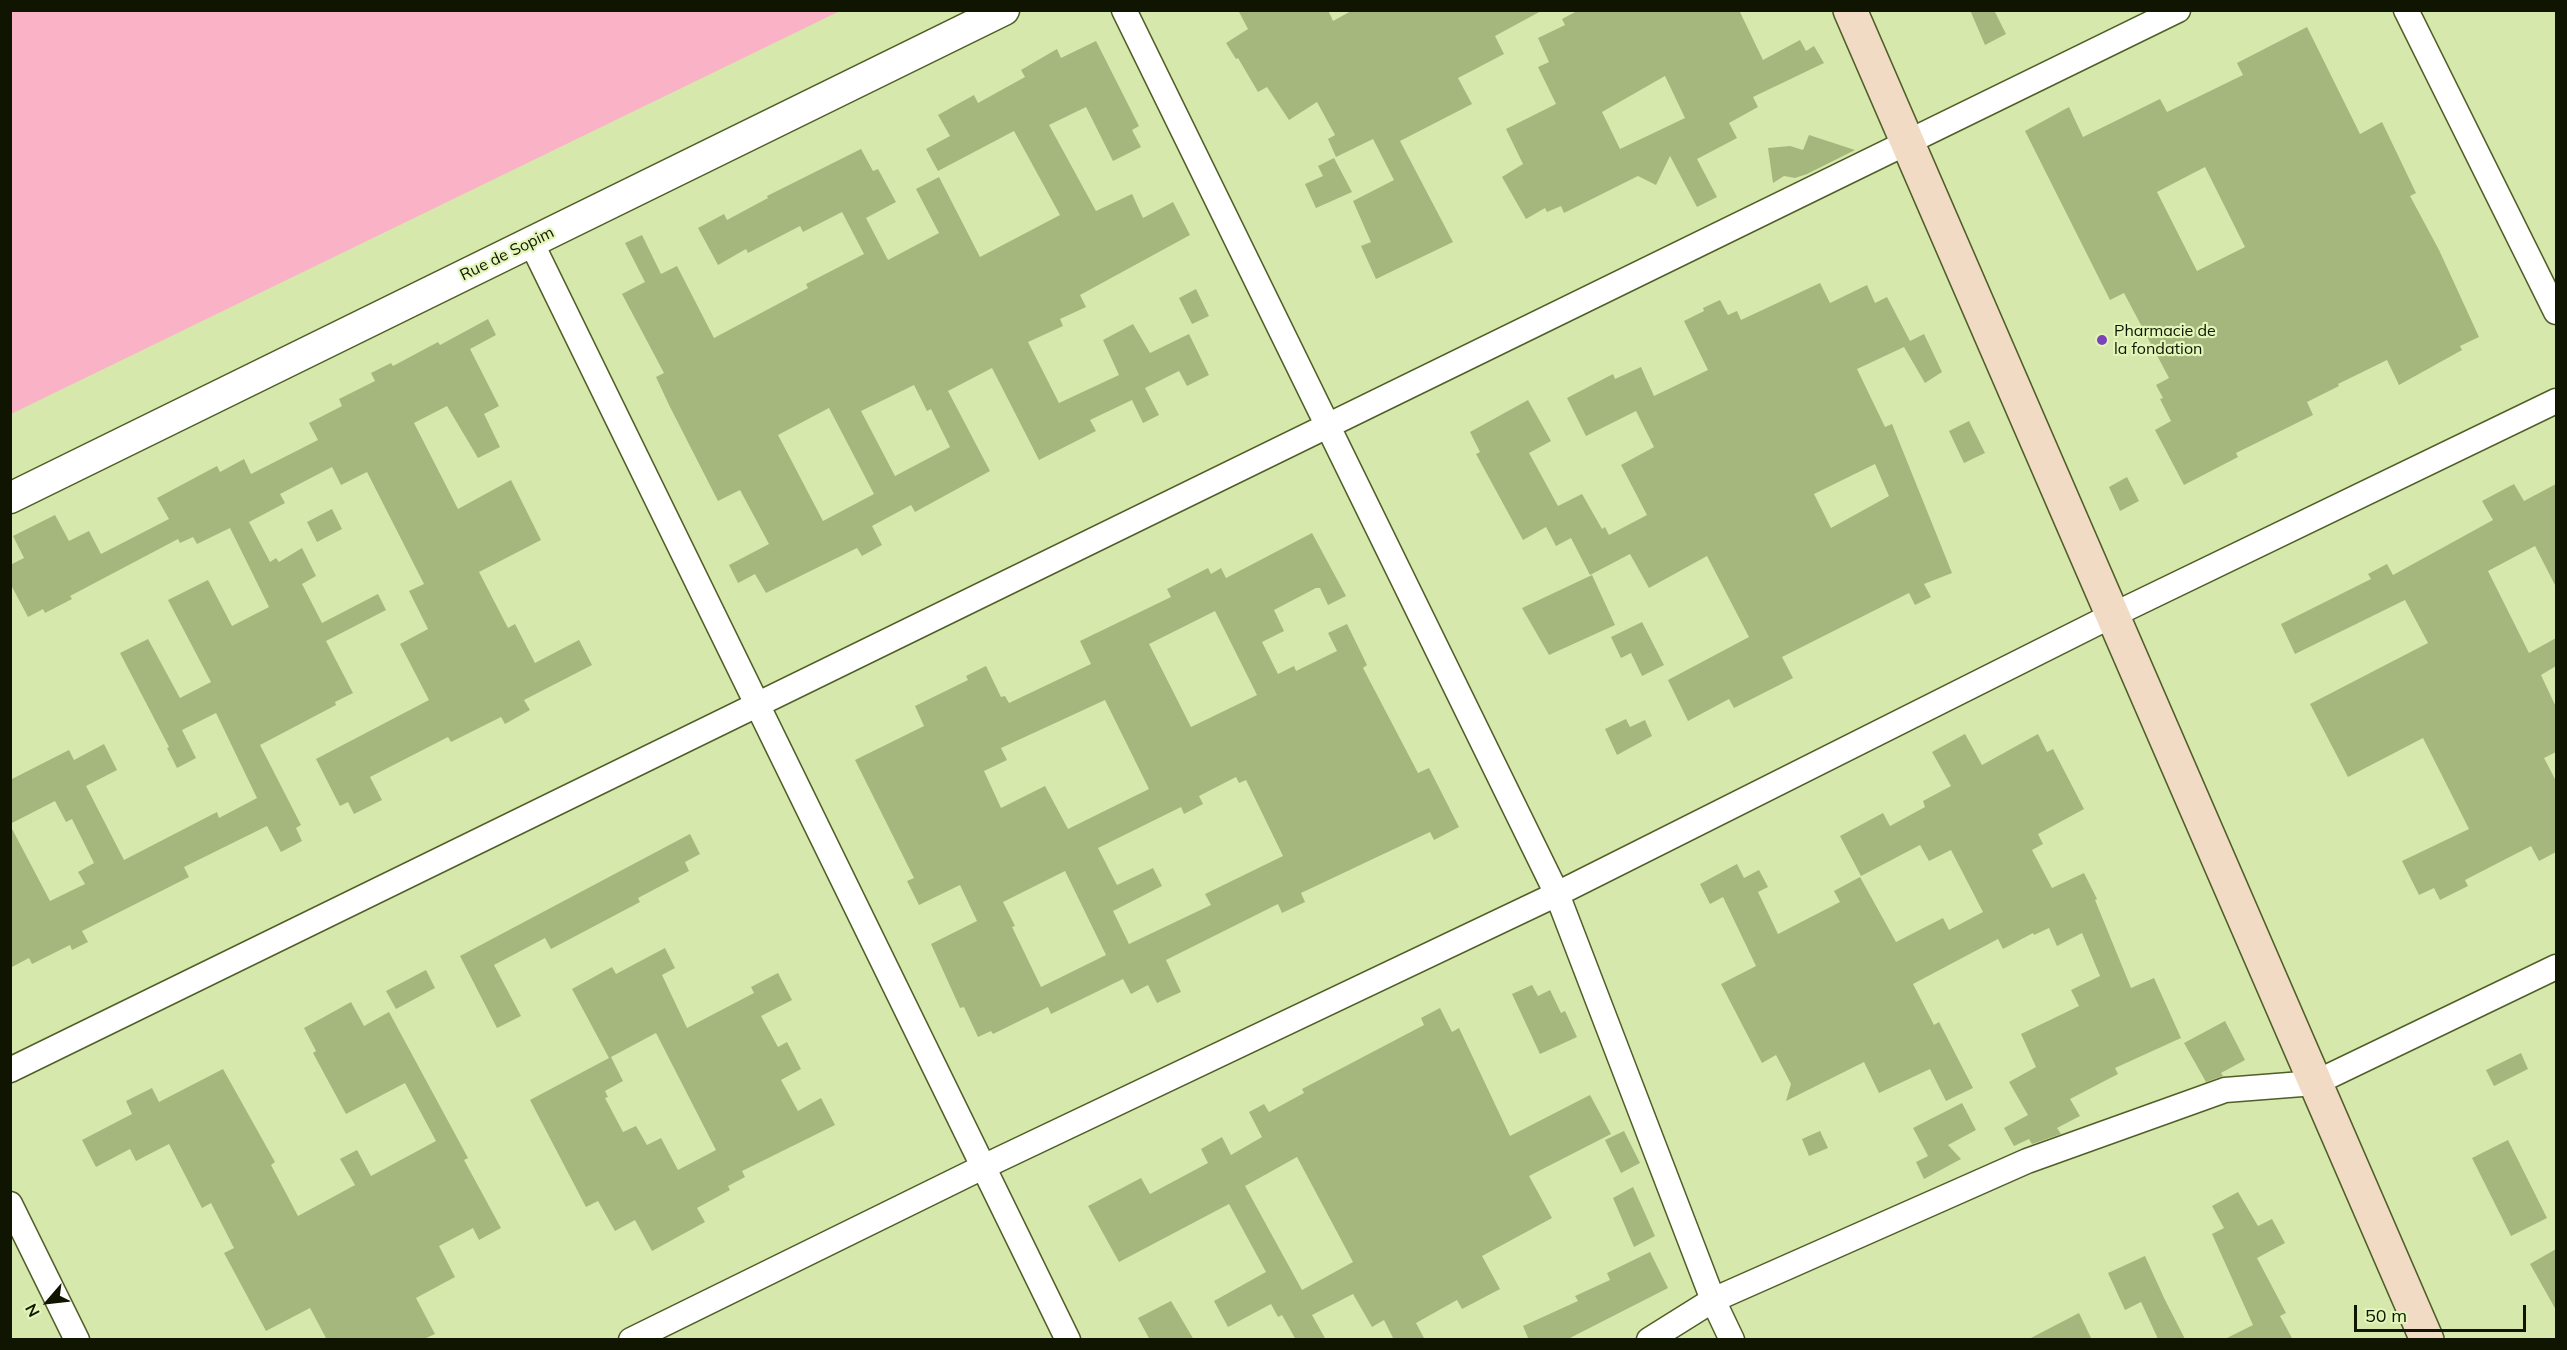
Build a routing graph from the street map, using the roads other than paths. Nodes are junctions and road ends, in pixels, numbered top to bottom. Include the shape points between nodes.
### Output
1 (1004, 10) edge
2 (1124, 10) edge
3 (1850, 10) edge
4 (2178, 10) edge
5 (2406, 10) edge
6 (1908, 143) junction
7 (531, 242) junction
8 (2556, 312) edge
9 (2556, 401) edge
10 (1328, 425) junction
11 (10, 498) edge
12 (2111, 616) junction
13 (758, 704) junction
14 (1557, 894) junction
15 (2556, 967) edge
16 (10, 1070) edge
17 (2314, 1083) junction
18 (985, 1166) junction
19 (10, 1204) edge
20 (1713, 1300) junction
21 (77, 1340) edge
22 (631, 1340) edge
23 (1068, 1340) edge
24 (1650, 1340) edge
25 (1732, 1340) edge
26 (2427, 1340) edge

1 - 7 street, Rue de Sopim
2 - 10 street
3 - 6 main road
4 - 6 street
5 - 8 street
6 - 10 street
6 - 12 main road
7 - 11 street, Rue de Sopim
7 - 13 street
9 - 12 street
10 - 13 street
10 - 14 street
12 - 14 street
12 - 17 main road
13 - 16 street
13 - 18 street
14 - 18 street
14 - 20 street
15 - 17 street
17 - 20 street via 2224,1090 2027,1161
17 - 26 main road
18 - 22 street
18 - 23 street
19 - 21 street
20 - 24 street
20 - 25 street

